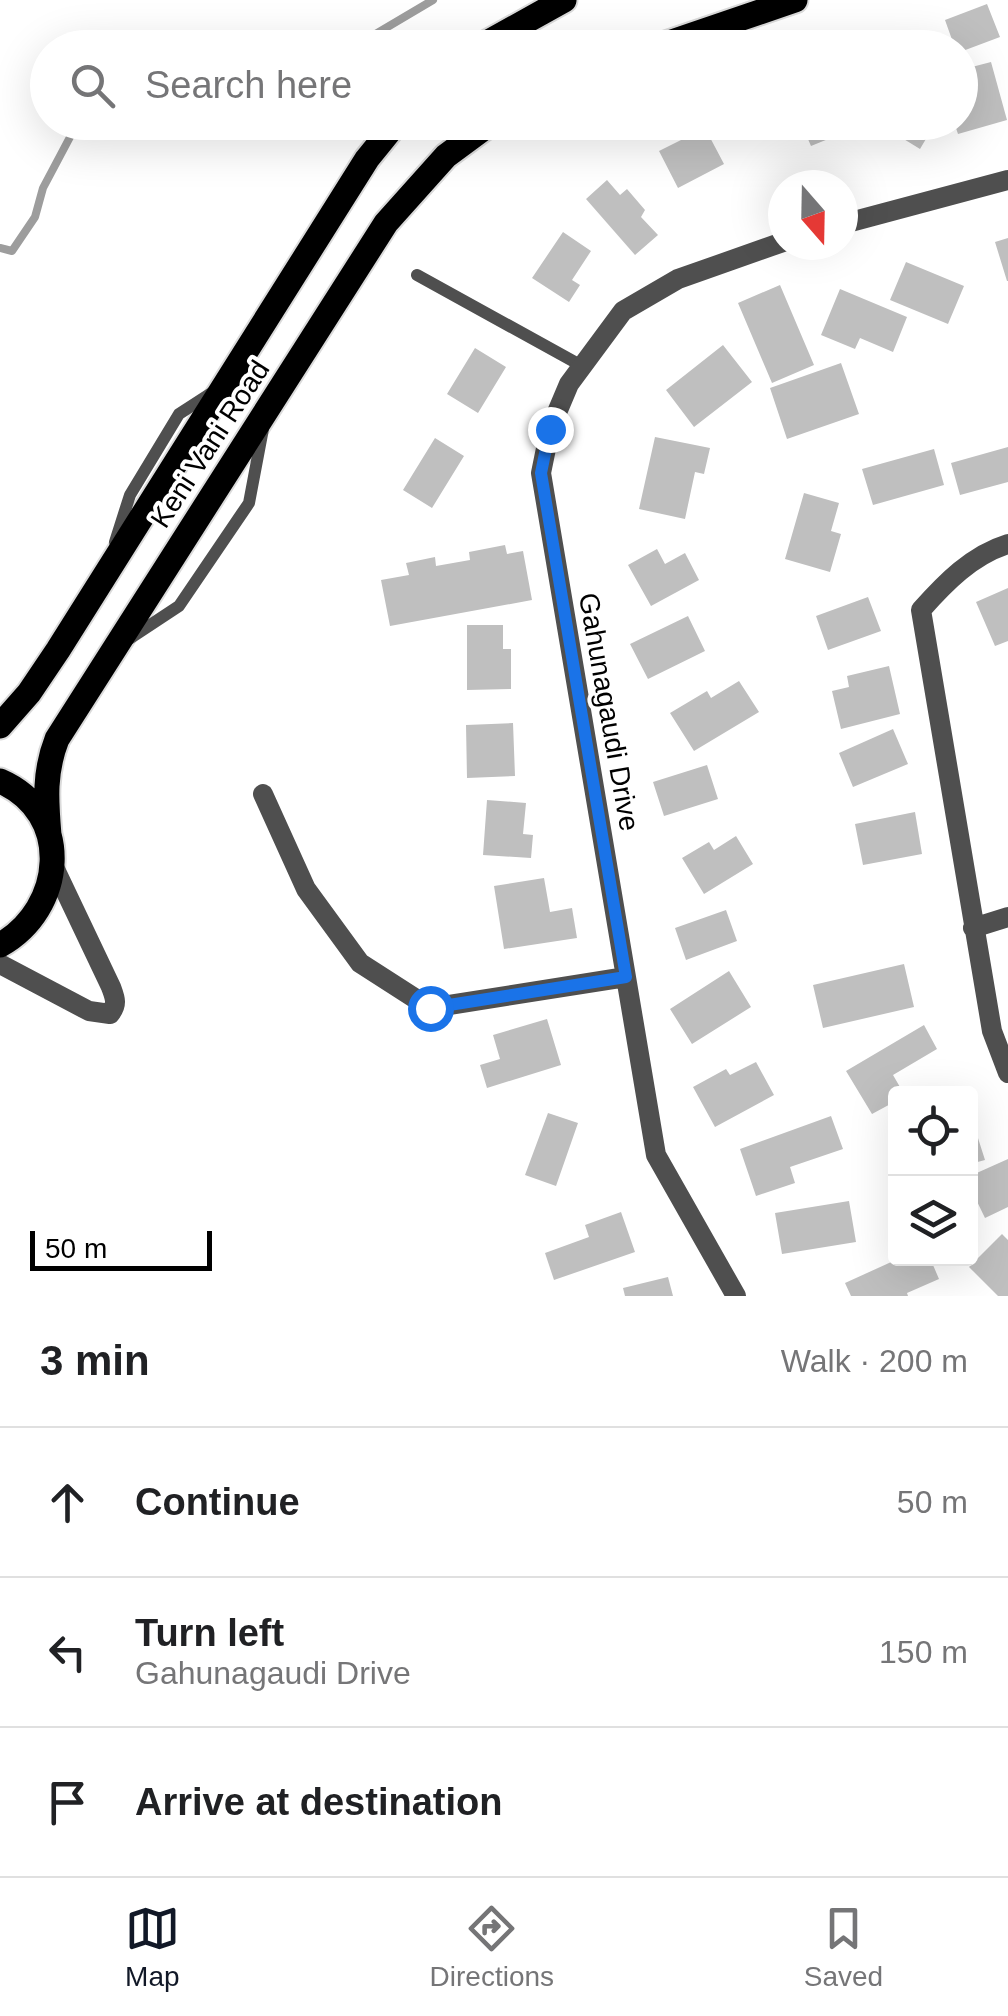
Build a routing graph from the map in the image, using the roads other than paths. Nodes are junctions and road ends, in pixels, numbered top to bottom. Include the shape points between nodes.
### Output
1 (564, 0) edge
2 (795, 0) edge
3 (510, 30) edge
4 (707, 30) edge
5 (382, 140) edge
6 (468, 140) edge
7 (1008, 180) edge
8 (858, 220) edge
9 (768, 247) edge
10 (417, 275) dead end
11 (582, 366) junction
12 (266, 412) junction
13 (1008, 544) edge
14 (115, 648) junction
15 (0, 726) edge
16 (0, 781) edge
17 (263, 794) dead end
18 (49, 835) junction
19 (53, 865) junction
20 (1008, 917) edge
21 (973, 928) junction
22 (0, 946) edge
23 (0, 964) edge
24 (626, 977) junction
25 (1008, 1072) edge
26 (736, 1296) edge

1 - 3 main road
2 - 4 main road
5 - 15 main road, Keni Vani Road via 29,693
6 - 12 main road, Keni Vani Road via 386,223
7 - 8 street
9 - 11 street, Gahunagaudi Drive via 678,279 624,311
10 - 11 lane
11 - 24 street, Gahunagaudi Drive via 550,429 541,473
12 - 14 main road, Keni Vani Road
12 - 14 lane via 250,503 179,606
13 - 21 street via 967,565 921,610
14 - 18 main road, Keni Vani Road via 48,762
16 - 18 main road via 34,807
17 - 24 street via 306,889 360,964 430,1008
18 - 19 main road, Keni Vani Road
19 - 22 main road via 39,912
19 - 23 street via 111,987 114,1009 89,1010
20 - 21 street
21 - 25 street via 992,1030
24 - 26 street, Gahunagaudi Drive via 656,1154

